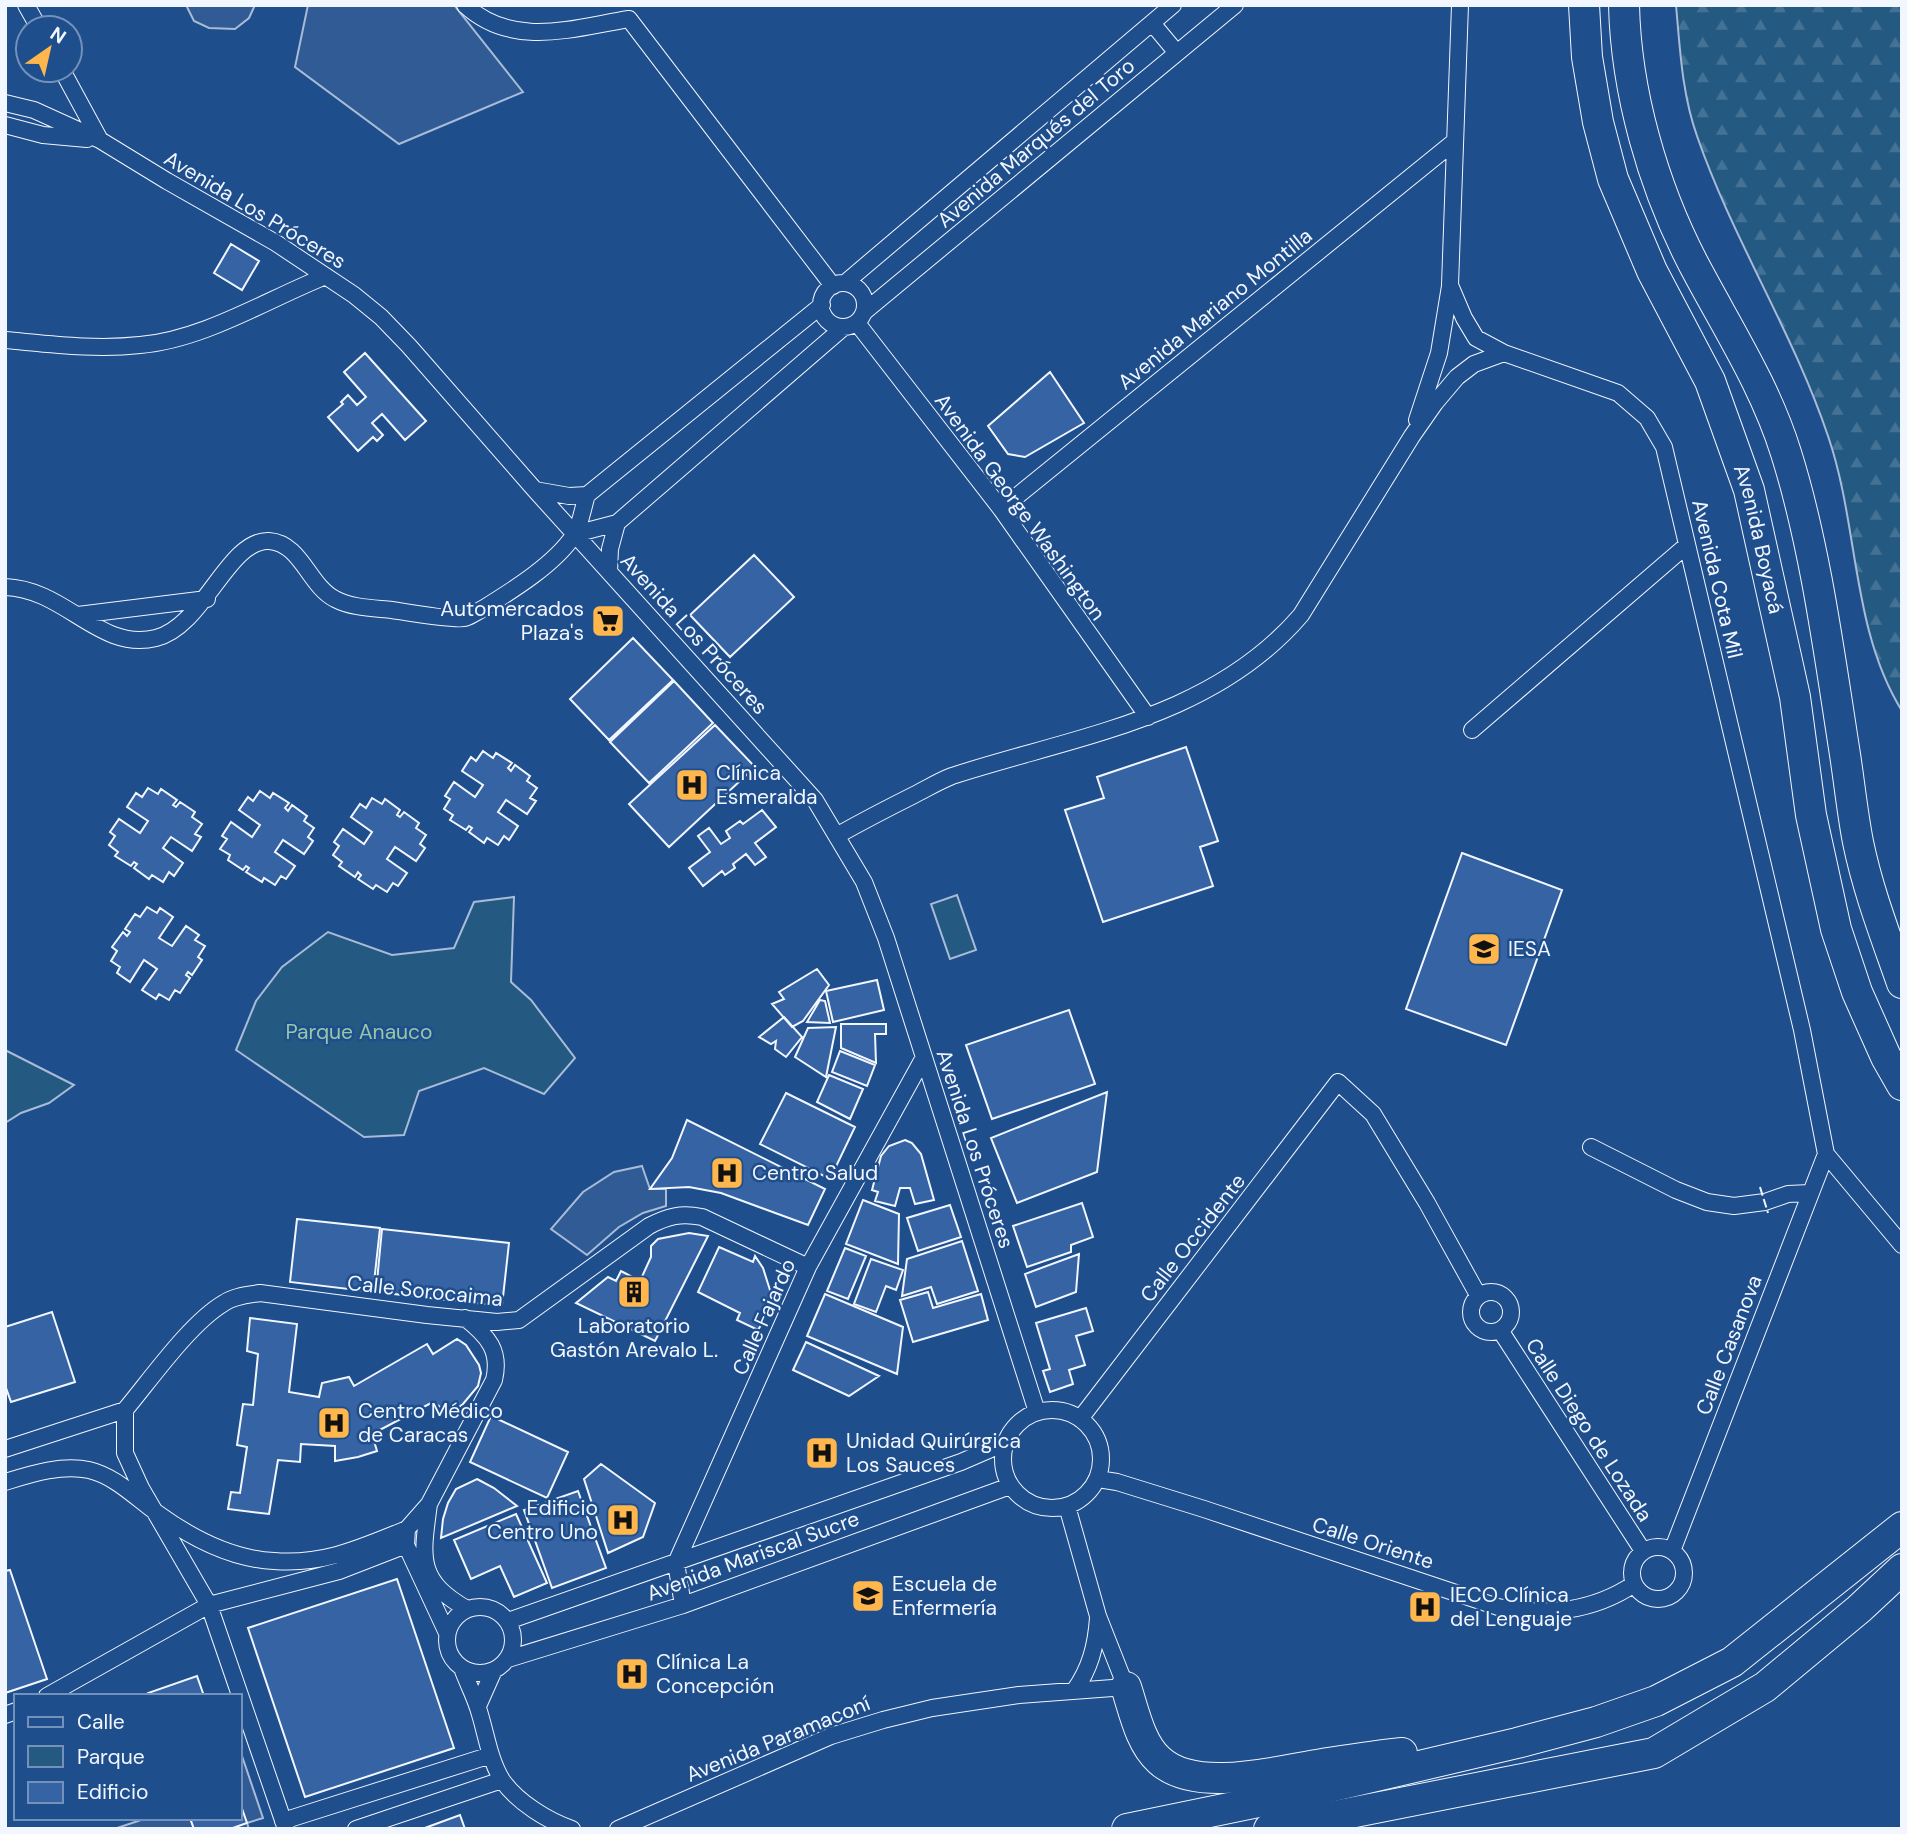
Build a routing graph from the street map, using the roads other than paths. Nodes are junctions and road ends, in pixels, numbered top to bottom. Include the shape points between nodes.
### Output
1 (465, 5) edge
2 (1173, 5) edge
3 (1235, 5) edge
4 (1460, 5) edge
5 (1584, 5) edge
6 (1624, 5) edge
7 (629, 12) edge
8 (1152, 23) junction
9 (1177, 53) junction
10 (70, 84) edge
11 (5, 103) edge
12 (5, 125) edge
13 (100, 140) junction
14 (1455, 141) junction
15 (326, 276) junction
16 (839, 285) junction
17 (1450, 285) junction
18 (822, 305) junction
19 (855, 321) junction
20 (5, 340) edge
21 (1504, 353) junction
22 (1412, 436) junction
23 (536, 490) junction
24 (587, 495) junction
25 (1001, 509) junction
26 (617, 523) junction
27 (575, 534) junction
28 (1687, 545) junction
29 (609, 572) junction
30 (5, 587) edge
31 (206, 598) junction
32 (78, 615) junction
33 (1148, 718) junction
34 (1472, 730) dead end
35 (838, 835) junction
36 (1902, 984) edge
37 (924, 1057) junction
38 (1902, 1085) edge
39 (1591, 1147) dead end
40 (1826, 1154) junction
41 (1810, 1193) junction
42 (1902, 1245) edge
43 (808, 1267) junction
44 (1478, 1296) junction
45 (463, 1317) junction
46 (1500, 1330) junction
47 (125, 1410) junction
48 (1037, 1412) junction
49 (1080, 1419) junction
50 (1005, 1443) junction
51 (5, 1449) edge
52 (1098, 1479) junction
53 (5, 1482) edge
54 (1010, 1486) junction
55 (429, 1504) junction
56 (1067, 1506) junction
57 (158, 1514) junction
58 (1902, 1527) edge
59 (407, 1537) junction
60 (1643, 1551) junction
61 (1672, 1551) junction
62 (676, 1563) junction
63 (1902, 1569) edge
64 (1634, 1584) junction
65 (209, 1605) junction
66 (684, 1605) junction
67 (467, 1609) junction
68 (1098, 1616) junction
69 (508, 1620) junction
70 (447, 1633) junction
71 (508, 1659) junction
72 (462, 1668) junction
73 (494, 1670) junction
74 (1126, 1687) junction
75 (1074, 1691) junction
76 (51, 1694) edge
77 (240, 1694) edge
78 (242, 1701) edge
79 (478, 1706) junction
80 (1517, 1743) junction
81 (491, 1755) junction
82 (502, 1780) junction
83 (285, 1825) edge
84 (356, 1829) edge
85 (572, 1829) edge
86 (618, 1829) edge
87 (1127, 1829) edge
88 (1269, 1829) edge

1 - 7 street via 485,21 524,33 560,30
2 - 8 street, Avenida Marqués del Toro
3 - 9 street, Avenida Marqués del Toro
4 - 14 street, Avenida Cota Mil
5 - 38 highway, Avenida Boyacá via 1587,57 1613,179 1652,271 1710,381 1749,490 1795,697 1811,814 1836,929 1857,992
6 - 36 highway via 1636,109 1660,187 1692,261 1760,383 1786,452 1804,518 1867,884
7 - 16 street
8 - 9 street
8 - 16 street, Avenida Marqués del Toro
9 - 19 street, Avenida Marqués del Toro
10 - 13 street
11 - 13 street, Avenida Los Próceres via 34,110
12 - 13 street via 43,135
13 - 15 street, Avenida Los Próceres
14 - 17 street, Avenida Cota Mil
14 - 25 street, Avenida Mariano Montilla
15 - 20 street via 163,341 78,346
15 - 23 street, Avenida Los Próceres via 381,317 410,346
16 - 18 street, Avenida Marqués del Toro via 825,294
16 - 19 street via 862,293
17 - 21 street, Avenida Cota Mil via 1476,338
17 - 22 street via 1439,353
18 - 19 street via 825,318 837,326
18 - 24 street, Avenida Marqués del Toro
19 - 25 street, Avenida George Washington
19 - 26 street, Avenida Marqués del Toro
21 - 22 street via 1457,377
21 - 28 street, Avenida Cota Mil via 1618,393 1647,418 1664,447
22 - 33 street via 1300,615 1280,639 1213,687
23 - 24 street
23 - 27 street, Avenida Los Próceres
24 - 27 street
25 - 33 street, Avenida George Washington
26 - 27 street, Avenida Marqués del Toro
26 - 29 street
27 - 29 street, Avenida Los Próceres
27 - 31 street via 537,573 464,619 334,599 291,550 267,541 244,551
28 - 34 street
28 - 40 street, Avenida Cota Mil via 1802,1030
29 - 35 street, Avenida Los Próceres via 815,800
30 - 32 street via 23,587 44,595
31 - 32 street
31 - 32 street via 177,628 137,641 116,637
33 - 35 street via 949,778
35 - 37 street, Avenida Los Próceres via 864,882 886,938
37 - 43 street, Calle Fajardo
37 - 48 street, Avenida Los Próceres
39 - 41 street via 1707,1202 1734,1206
40 - 41 street, Calle Casanova
40 - 42 street, Avenida Cota Mil
41 - 61 street, Calle Casanova
43 - 45 street, Calle Sorocaima via 702,1217 667,1216 519,1320
43 - 62 street, Calle Fajardo
44 - 46 street via 1471,1310 1475,1325 1484,1331
44 - 46 street via 1495,1292 1509,1302 1511,1316
44 - 49 street, Calle Occidente via 1373,1114 1338,1082
45 - 47 street, Calle Sorocaima via 260,1293 240,1297 226,1301 201,1322
45 - 55 street via 489,1342 497,1357 497,1370
46 - 60 street, Calle Diego de Lozada
47 - 51 street
47 - 57 street via 125,1453
48 - 49 street via 1052,1409
48 - 50 street via 1017,1423
49 - 52 street via 1090,1427 1101,1452
50 - 54 street via 1003,1465
50 - 62 street, Avenida Mariscal Sucre
52 - 56 street via 1080,1500
52 - 64 street, Calle Oriente via 1515,1611 1578,1608
53 - 57 street via 49,1471 89,1470
54 - 56 street via 1029,1503
54 - 66 street, Avenida Mariscal Sucre
55 - 59 street
55 - 67 street via 424,1540 430,1578 449,1599
56 - 68 street
57 - 59 street via 226,1550 276,1562 335,1557
57 - 65 street
58 - 80 highway via 1732,1662 1656,1701
59 - 65 street via 339,1571
59 - 70 street
60 - 61 street via 1655,1547
60 - 64 street via 1632,1569
61 - 64 street via 1684,1572 1675,1593 1653,1599
62 - 66 street
62 - 69 street, Avenida Mariscal Sucre
63 - 88 highway via 1765,1687 1654,1753
65 - 76 street
65 - 77 street
66 - 71 street, Avenida Mariscal Sucre
67 - 69 street via 485,1606
67 - 70 street via 454,1618
68 - 74 street
68 - 75 street via 1093,1656
69 - 71 street via 514,1640
70 - 72 street via 449,1653
71 - 73 street
72 - 73 street via 472,1673
72 - 79 street
73 - 79 street
74 - 75 street, Avenida Paramaconí
74 - 80 highway via 1147,1748 1179,1773 1200,1777 1254,1775 1479,1740
75 - 86 street, Avenida Paramaconí via 932,1708 883,1720 831,1736
78 - 83 street
79 - 81 street
80 - 87 highway
81 - 82 street
81 - 83 street
82 - 84 street
82 - 85 street via 556,1824

